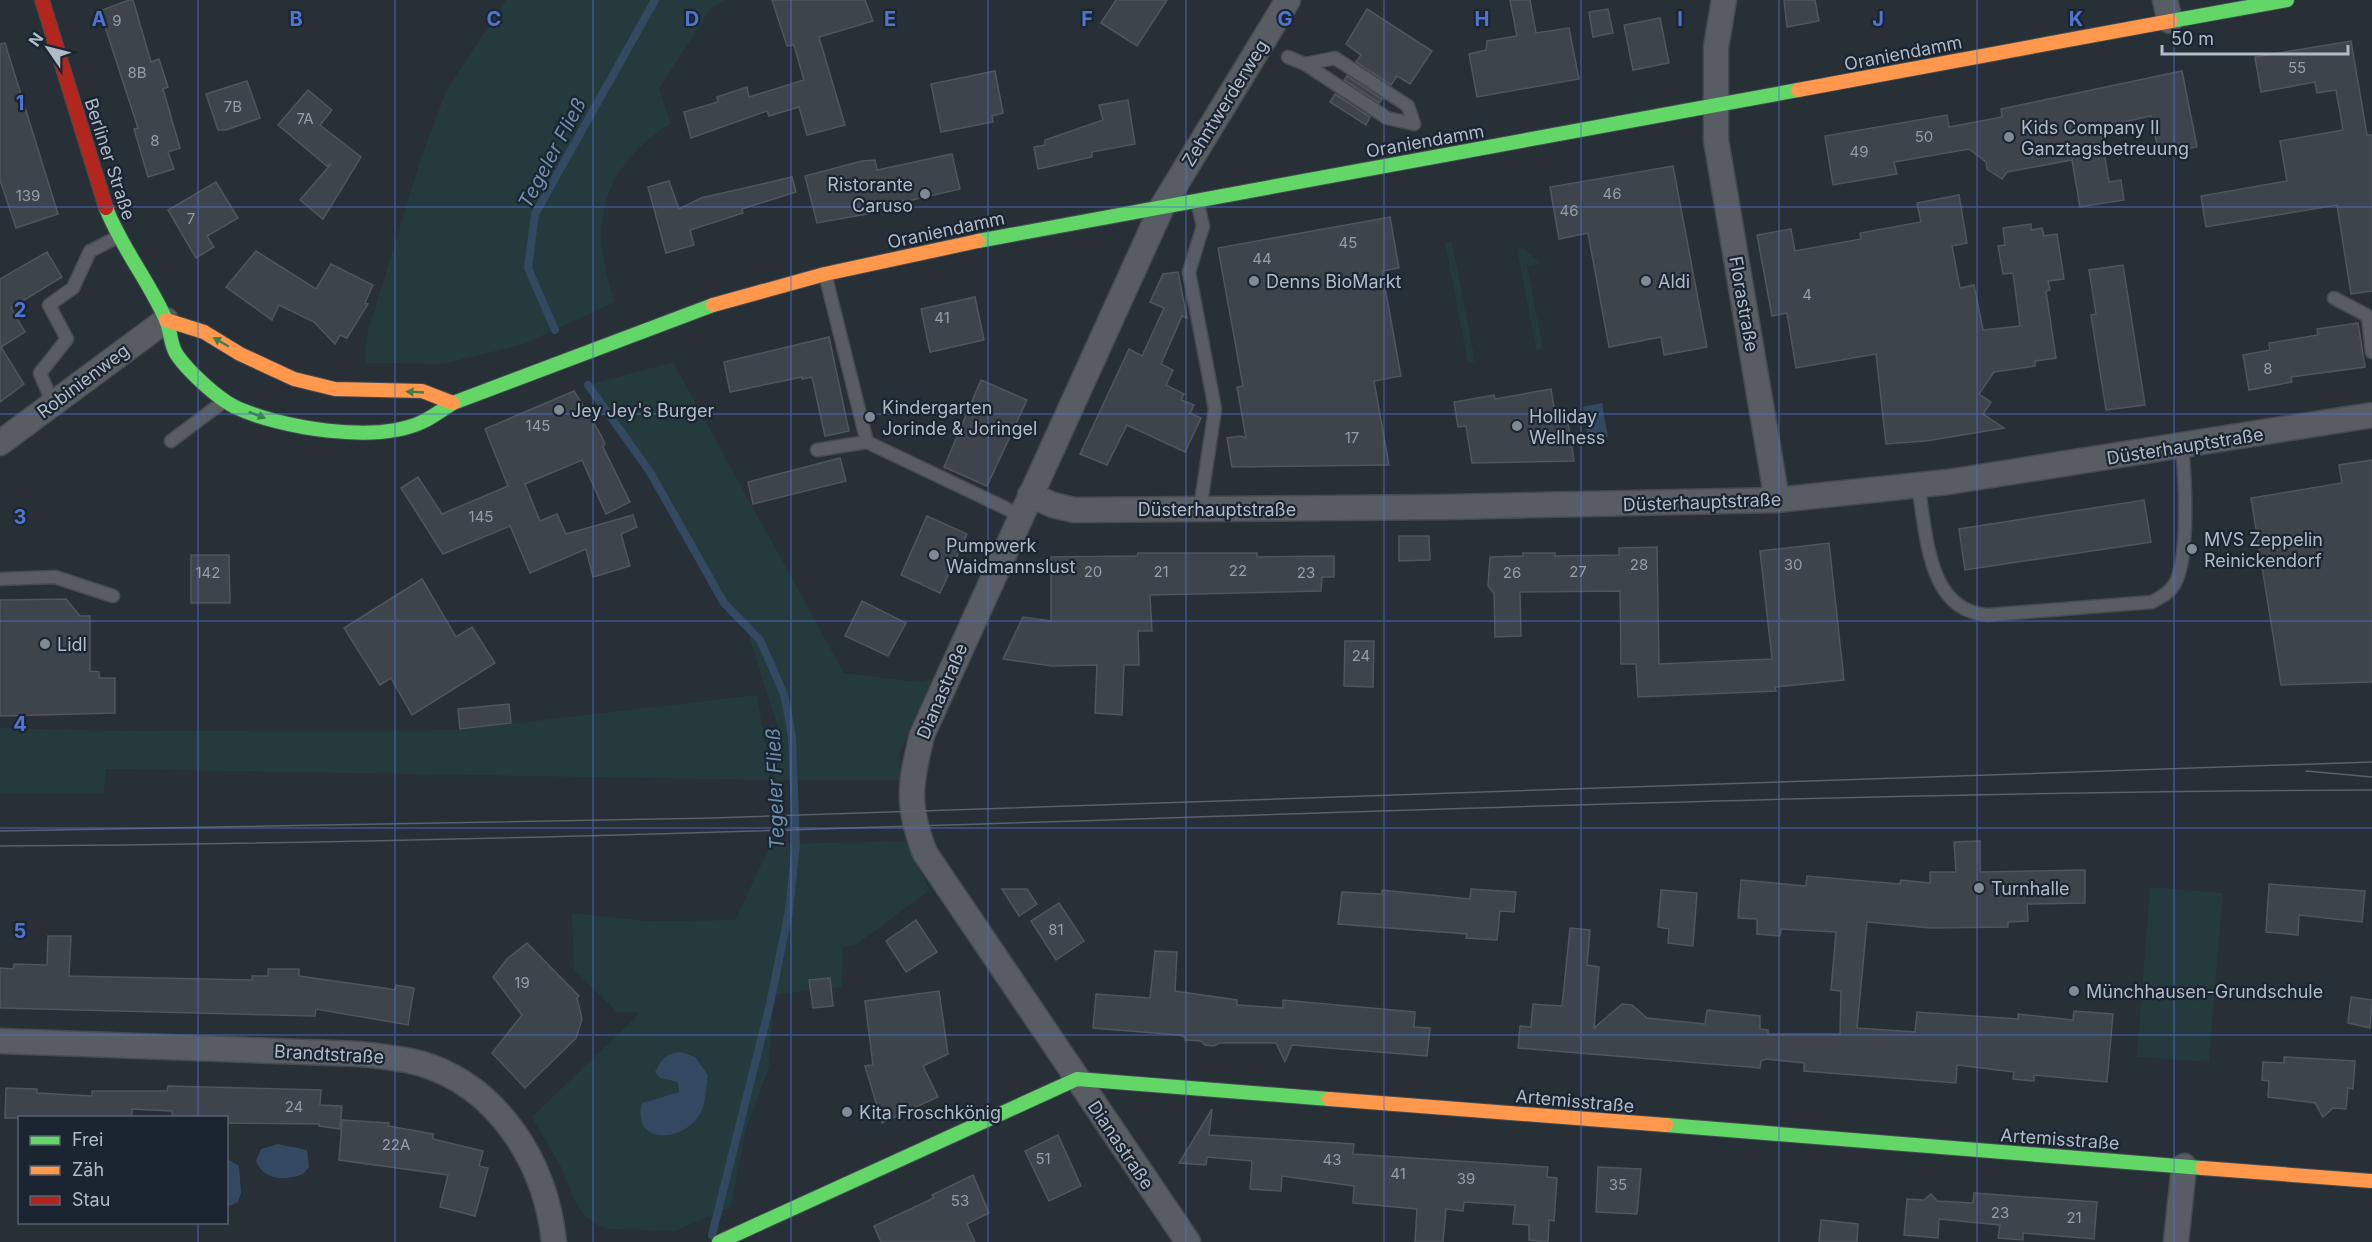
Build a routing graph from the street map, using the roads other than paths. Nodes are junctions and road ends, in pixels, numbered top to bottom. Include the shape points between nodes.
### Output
1 (42, 0) edge
2 (1288, 0) edge
3 (1724, 0) edge
4 (2287, 0) edge
5 (2167, 10) edge
6 (1288, 57) dead end
7 (1305, 64) junction
8 (1715, 106) junction
9 (1197, 200) junction
10 (1162, 207) junction
11 (117, 237) junction
12 (825, 274) junction
13 (2334, 298) dead end
14 (166, 320) junction
15 (2372, 352) edge
16 (579, 356) joint
17 (225, 400) junction
18 (453, 403) junction
19 (53, 404) junction
20 (2372, 415) edge
21 (171, 441) dead end
22 (867, 442) junction
23 (0, 444) edge
24 (2182, 446) junction
25 (817, 450) dead end
26 (1918, 486) junction
27 (1777, 501) junction
28 (1025, 505) junction
29 (1200, 509) junction
30 (0, 579) edge
31 (112, 596) dead end
32 (0, 1041) edge
33 (1077, 1079) junction
34 (2184, 1166) junction
35 (2372, 1181) edge
36 (554, 1242) edge
37 (719, 1242) edge
38 (1188, 1242) edge
39 (2176, 1242) edge

1 - 11 main road, Berliner Straße via 96,183
2 - 10 street, Zehntwerderweg
3 - 8 street, Florastraße via 1716,47
4 - 5 main road, Oraniendamm
5 - 8 main road, Oraniendamm
6 - 7 lane
7 - 7 lane via 1387,118 1414,124 1408,106 1335,58
8 - 9 main road, Oraniendamm
8 - 27 street, Florastraße via 1716,140
9 - 10 main road, Oraniendamm
9 - 29 lane via 1203,226 1189,272 1215,409
10 - 12 main road, Oraniendamm
10 - 28 street, Dianastraße
11 - 14 main road, Berliner Straße
11 - 19 lane via 90,251 74,288 49,305 67,339 40,373
12 - 16 main road, Oraniendamm via 712,305
12 - 22 lane
13 - 15 lane via 2368,316
14 - 17 main road, Berliner Straße via 176,354
18 -> 14 main road via 422,391 335,389 294,379 204,332
14 - 19 street, Robinienweg
16 - 18 main road, Berliner Straße
17 -> 18 main road, Berliner Straße via 269,419 332,432 379,432 421,423
17 - 21 lane
19 - 23 street, Robinienweg
20 - 24 street, Düsterhauptstraße
22 - 25 lane
22 - 28 lane
24 - 26 street, Düsterhauptstraße
24 - 26 lane via 2185,513 2180,567 2166,595 2152,602 1987,615 1957,606 1935,575
26 - 27 street, Düsterhauptstraße
27 - 29 street, Düsterhauptstraße
28 - 29 street, Düsterhauptstraße via 1074,510
28 - 33 street, Dianastraße via 922,735 910,782 913,823 925,854
30 - 31 lane via 55,577
32 - 36 street, Brandtstraße via 360,1054 419,1063 467,1087 509,1125 538,1173
33 - 34 main road, Artemisstraße
33 - 37 main road, Artemisstraße
33 - 38 street, Dianastraße
34 - 35 main road, Artemisstraße
34 - 39 street

